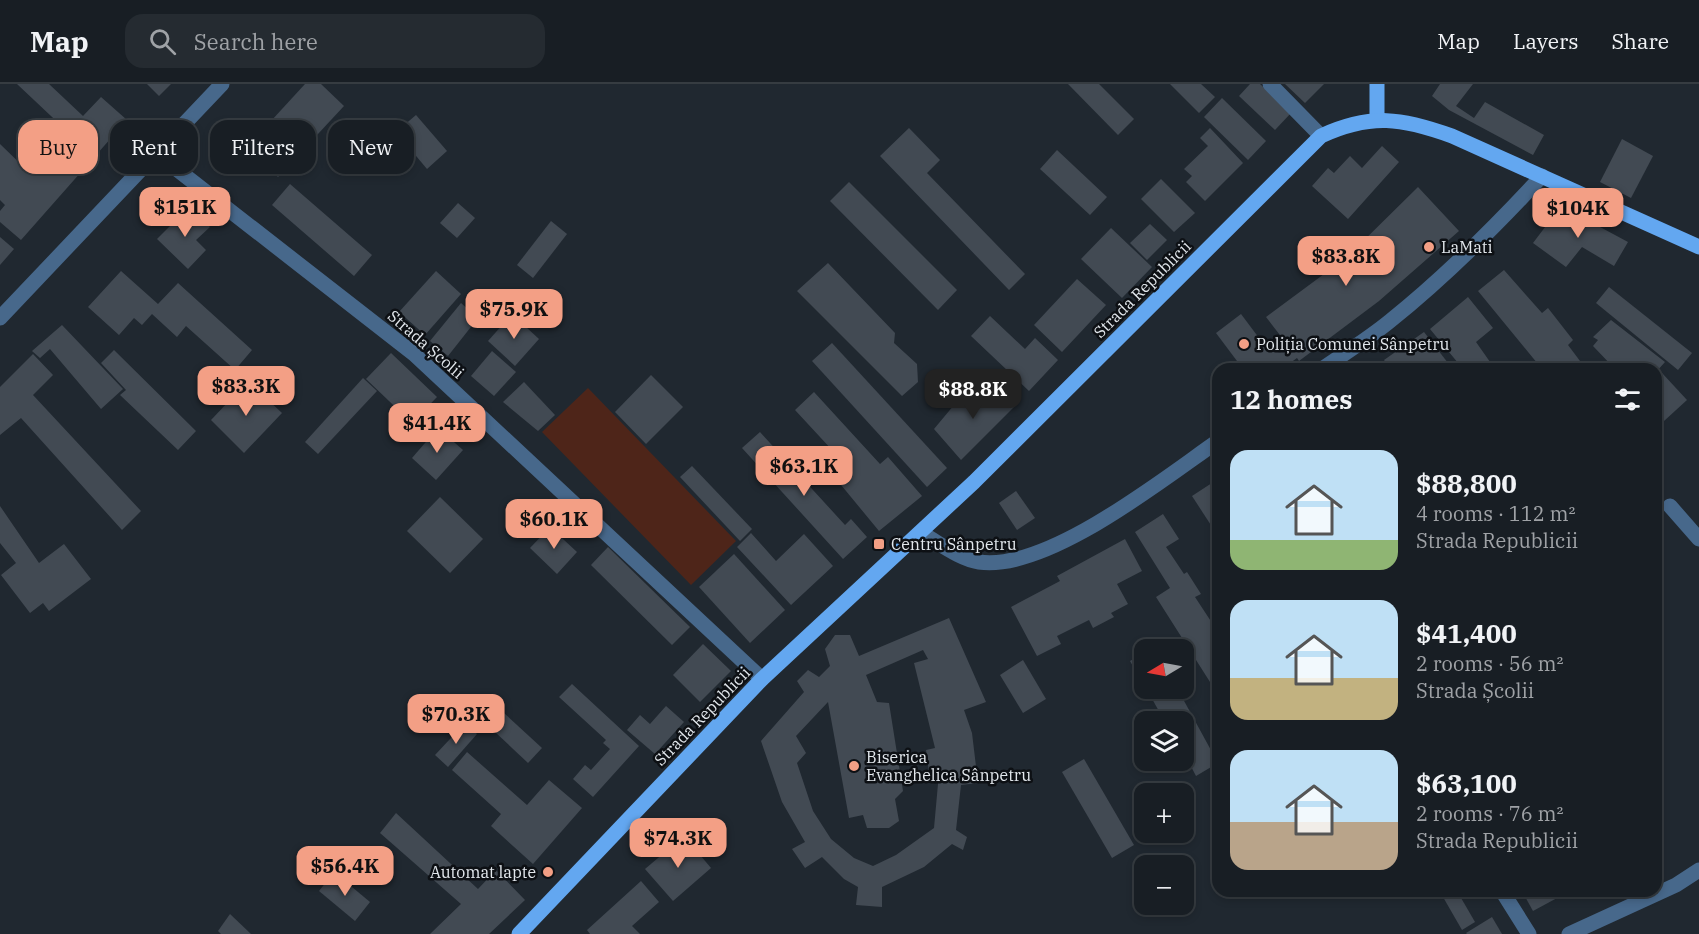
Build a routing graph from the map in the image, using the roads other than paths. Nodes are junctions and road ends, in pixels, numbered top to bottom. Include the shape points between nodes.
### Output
1 (222, 84) edge
2 (1270, 84) edge
3 (1377, 84) edge
4 (1377, 119) junction
5 (188, 120) edge
6 (1321, 136) junction
7 (136, 174) edge
8 (183, 174) edge
9 (1542, 176) junction
10 (1699, 247) edge
11 (0, 318) edge
12 (1331, 363) edge
13 (1212, 445) edge
14 (1670, 506) dead end
15 (921, 533) junction
16 (1699, 539) edge
17 (762, 679) junction
18 (1699, 870) edge
19 (1662, 891) edge
20 (1506, 897) edge
21 (1650, 897) edge
22 (519, 934) edge
23 (1529, 934) edge
24 (1569, 934) edge

1 - 5 street
2 - 6 street
3 - 4 main road
4 - 6 main road, Strada Republicii via 1343,126
4 - 9 main road, Strada Republicii via 1419,124
6 - 15 main road, Strada Republicii
7 - 11 street
8 - 17 street, Strada Școlii via 414,354
9 - 10 main road, Strada Republicii
9 - 12 street via 1473,248 1389,322
13 - 15 street via 1098,522 1034,553 978,562
14 - 16 street
15 - 17 main road, Strada Republicii
17 - 22 main road, Strada Republicii
18 - 19 street
20 - 23 street
21 - 24 street

